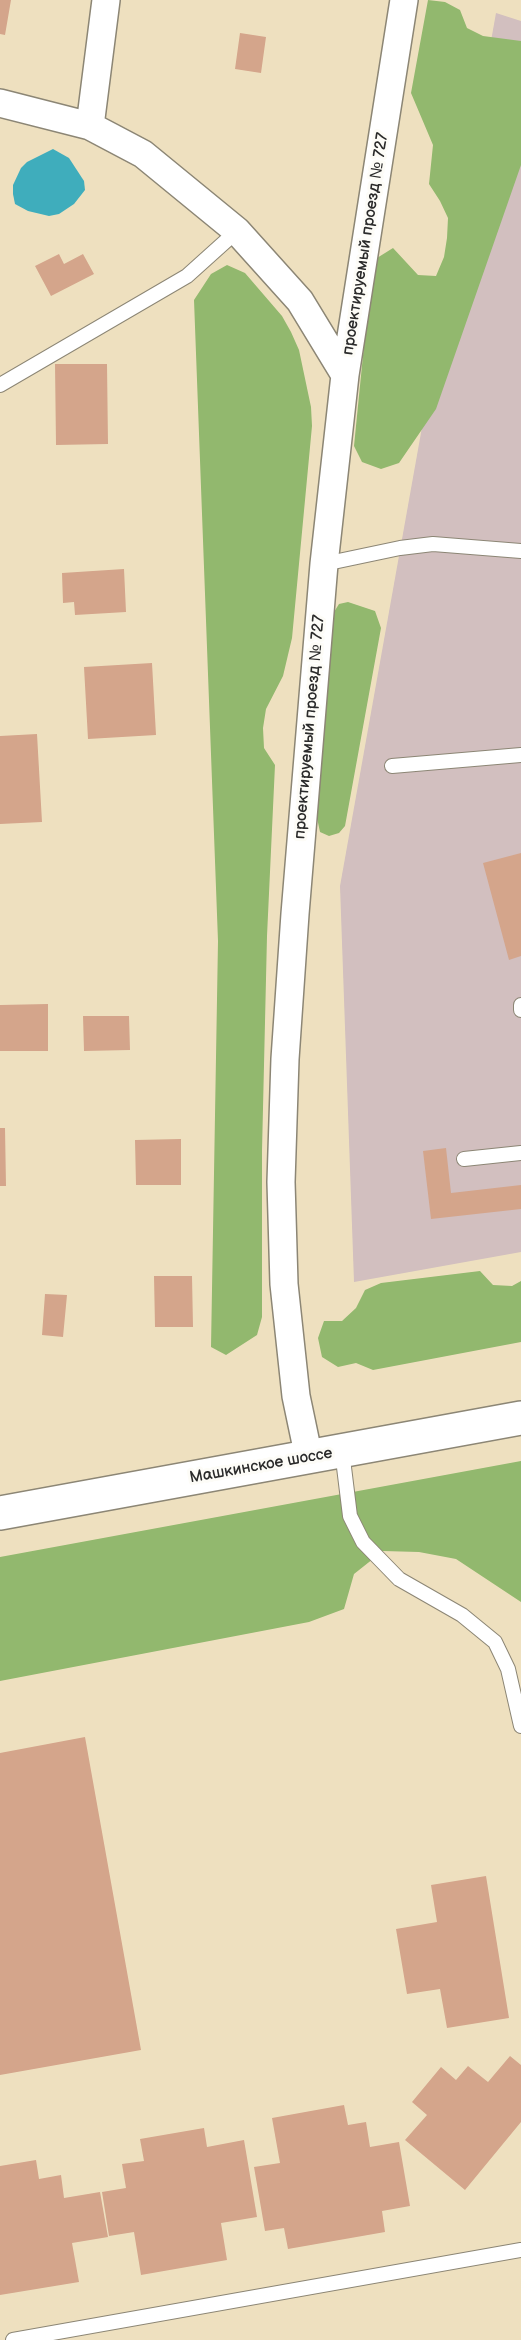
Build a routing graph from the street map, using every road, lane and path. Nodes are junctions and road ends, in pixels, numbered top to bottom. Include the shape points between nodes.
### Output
1 (106, 0) edge
2 (404, 0) edge
3 (0, 103) edge
4 (90, 126) junction
5 (237, 231) junction
6 (345, 375) junction
7 (0, 385) edge
8 (521, 550) edge
9 (324, 564) junction
10 (521, 755) edge
11 (392, 766) dead end
12 (521, 1005) edge
13 (521, 1010) edge
14 (521, 1153) edge
15 (464, 1159) dead end
16 (521, 1418) edge
17 (342, 1451) junction
18 (309, 1458) junction
19 (0, 1513) edge
20 (521, 1726) edge
21 (521, 2250) edge
22 (13, 2340) edge

1 - 4 street
2 - 6 street, проектируемый проезд № 727
3 - 4 street
4 - 5 street via 143,154
5 - 6 street via 300,302
5 - 7 lane via 187,276
6 - 9 street, проектируемый проезд № 727
8 - 9 lane via 433,544
9 - 18 street, проектируемый проезд № 727 via 295,914 281,1182 284,1284 296,1396
10 - 11 lane
12 - 13 lane
14 - 15 lane
16 - 17 main road, Машкинское шоссе
17 - 18 main road, Машкинское шоссе
17 - 20 lane via 350,1516 363,1542 399,1579 462,1615 495,1642 507,1669
18 - 19 main road, Машкинское шоссе
21 - 22 lane

